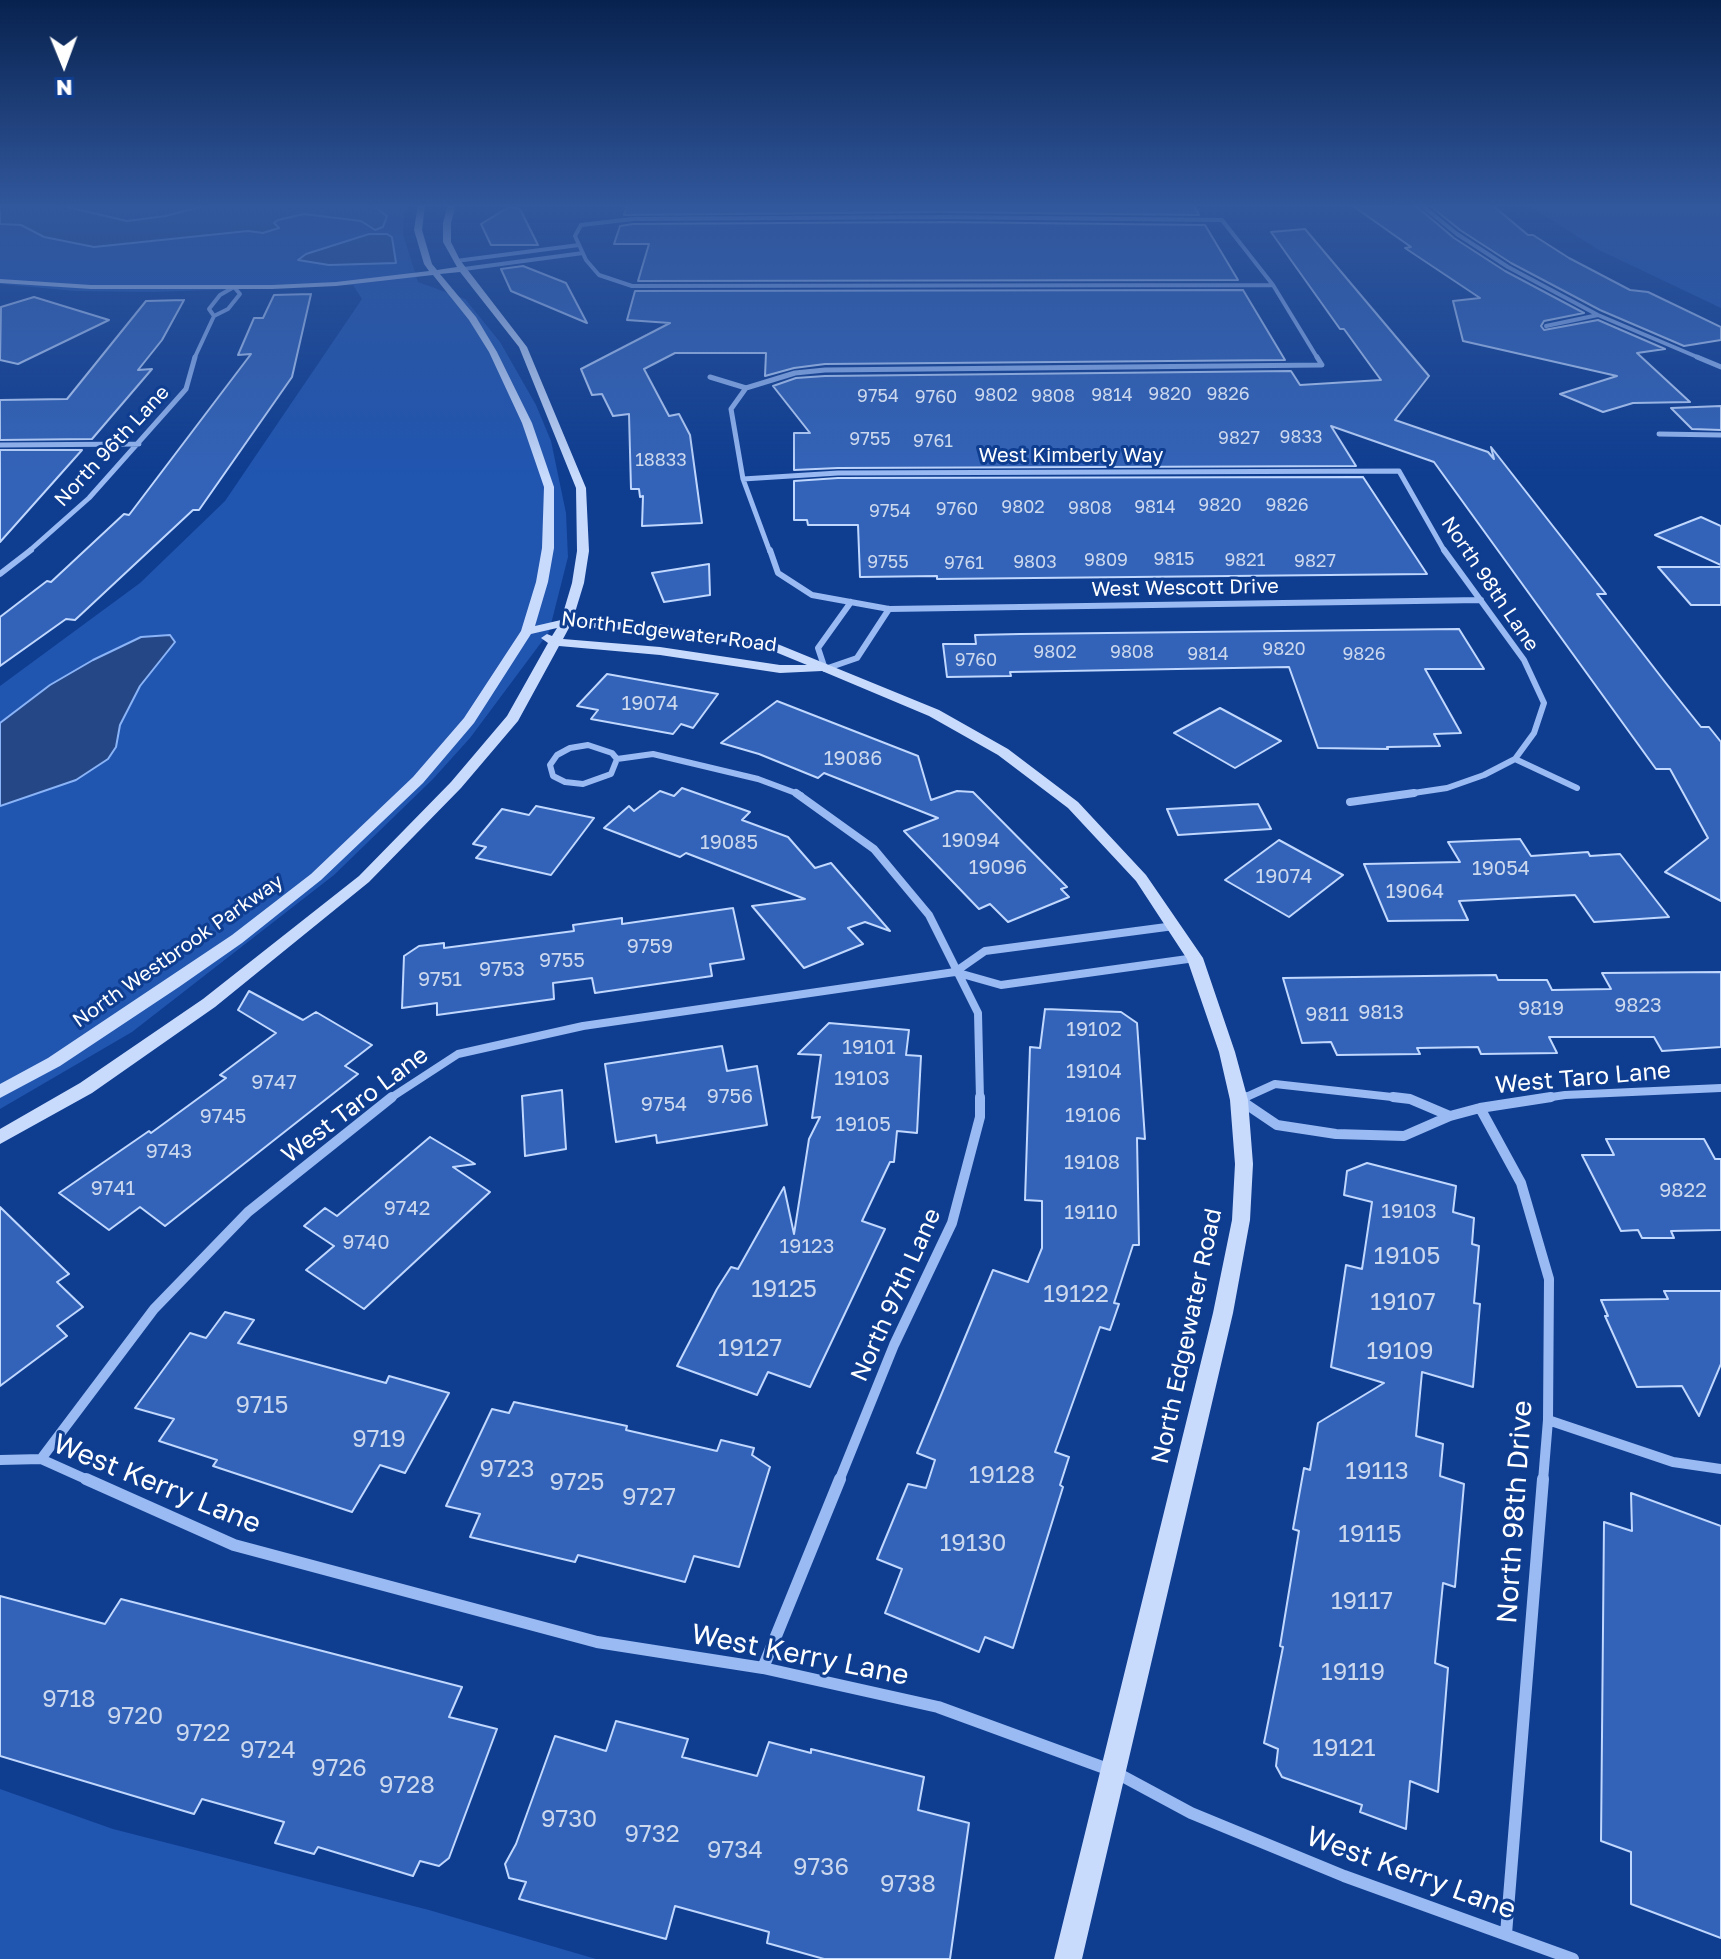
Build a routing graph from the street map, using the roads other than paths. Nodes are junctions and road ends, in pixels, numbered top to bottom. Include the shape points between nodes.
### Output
1 (220, 295) edge
2 (239, 295) edge
3 (454, 295) edge
4 (483, 295) edge
5 (1279, 295) edge
6 (1561, 295) edge
7 (1598, 315) junction
8 (214, 316) junction
9 (1546, 326) dead end
10 (1721, 367) edge
11 (710, 377) dead end
12 (746, 388) junction
13 (1659, 434) dead end
14 (1721, 435) edge
15 (139, 444) junction
16 (0, 445) edge
17 (1399, 471) joint
18 (743, 479) junction
19 (1, 572) edge
20 (1481, 600) junction
21 (851, 602) junction
22 (889, 609) junction
23 (566, 622) junction
24 (527, 631) junction
25 (556, 642) junction
26 (825, 669) junction
27 (617, 759) junction
28 (1515, 759) junction
29 (1577, 788) dead end
30 (1350, 802) dead end
31 (1176, 926) junction
32 (1195, 958) junction
33 (955, 972) junction
34 (1721, 1088) edge
35 (0, 1092) edge
36 (1239, 1100) junction
37 (1480, 1108) junction
38 (1450, 1116) junction
39 (0, 1137) edge
40 (1548, 1420) junction
41 (41, 1459) junction
42 (0, 1460) edge
43 (1721, 1469) edge
44 (763, 1668) junction
45 (1113, 1771) junction
46 (1506, 1934) junction
47 (1068, 1959) edge
48 (1573, 1959) edge

1 - 8 street, North 96th Lane via 209,309
2 - 8 street, North 96th Lane
3 - 24 street, North Westbrook Parkway via 493,352 527,423 549,487 548,548
4 - 23 street via 523,347 581,488 583,551
5 - 12 street via 1322,365 825,370
6 - 7 street
7 - 9 street
7 - 10 street
8 - 15 street, North 96th Lane via 197,349 186,389
11 - 12 street
12 - 18 street via 731,409
13 - 14 street
15 - 16 street
15 - 19 street, North 96th Lane via 47,538
17 - 18 street, West Kimberly Way via 838,473
17 - 20 street, North 98th Lane via 1450,561
18 - 21 street via 778,573 812,595
20 - 22 street, West Wescott Drive
20 - 28 street, North 98th Lane via 1524,660 1544,703 1534,733
21 - 22 street
21 - 26 street via 818,648
22 - 26 street via 857,658
23 - 24 street, North Edgewater Road
23 - 25 street
23 - 26 street, North Edgewater Road via 708,634 771,646
24 - 25 street, North Edgewater Road
24 - 35 street, North Westbrook Parkway via 469,720 418,780 316,877 173,983
25 - 26 street, North Edgewater Road via 780,669
25 - 39 street via 513,718 364,879 209,1003 86,1088
26 - 31 street, North Edgewater Road via 934,713 1003,752 1073,805 1141,878
27 - 27 street, North 97th Lane via 598,746 576,746 557,755 550,772 565,782 596,782 611,774
27 - 33 street, North 97th Lane via 653,754 802,795 874,849 929,915
28 - 29 street
28 - 30 street via 1447,788
31 - 32 street, North Edgewater Road
31 - 33 street, West Taro Lane via 985,951
32 - 33 street, West Taro Lane via 1001,985
32 - 36 street, North Edgewater Road
33 - 41 street, West Taro Lane via 583,1026 458,1054 407,1085 248,1212 154,1309
33 - 44 street, North 97th Lane via 978,1013 980,1117 952,1223 894,1345
34 - 37 street, West Taro Lane via 1565,1095
36 - 38 street via 1275,1084 1410,1099
36 - 38 street, West Taro Lane via 1277,1125 1336,1134 1404,1136
36 - 45 street, North Edgewater Road via 1241,1220
37 - 38 street, West Taro Lane
37 - 40 street, North 98th Drive via 1521,1183 1549,1279
40 - 43 street via 1673,1462
40 - 46 street, North 98th Drive
41 - 42 street, West Kerry Lane
41 - 44 street, West Kerry Lane via 234,1545 597,1642
44 - 45 street, West Kerry Lane via 938,1707
45 - 46 street, West Kerry Lane via 1205,1819
45 - 47 street, North Edgewater Road
46 - 48 street, West Kerry Lane

